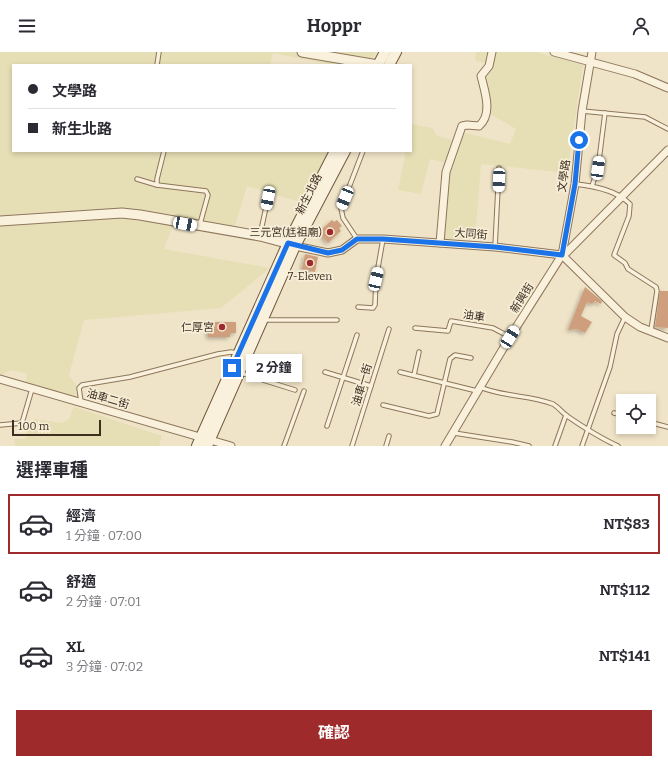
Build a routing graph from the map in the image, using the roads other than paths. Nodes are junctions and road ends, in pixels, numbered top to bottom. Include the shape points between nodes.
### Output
1 (159, 52) edge
2 (302, 52) edge
3 (385, 52) edge
4 (396, 52) edge
5 (492, 52) edge
6 (554, 52) edge
7 (592, 52) edge
8 (590, 62) junction
9 (157, 64) edge
10 (372, 64) edge
11 (379, 64) edge
12 (390, 64) edge
13 (668, 88) edge
14 (582, 111) junction
15 (605, 113) junction
16 (668, 129) edge
17 (668, 150) edge
18 (164, 152) edge
19 (335, 152) edge
20 (344, 152) edge
21 (363, 152) edge
22 (500, 168) dead end
23 (137, 179) dead end
24 (575, 184) junction
25 (157, 185) junction
26 (592, 186) junction
27 (622, 196) junction
28 (268, 198) dead end
29 (0, 221) edge
30 (200, 226) junction
31 (260, 236) junction
32 (357, 239) junction
33 (383, 239) junction
34 (440, 243) junction
35 (292, 245) junction
36 (495, 247) junction
37 (562, 255) junction
38 (358, 307) dead end
39 (625, 317) junction
40 (263, 320) junction
41 (337, 320) dead end
42 (415, 328) dead end
43 (389, 329) dead end
44 (651, 330) junction
45 (357, 335) dead end
46 (510, 337) junction
47 (667, 337) edge
48 (419, 352) dead end
49 (242, 355) junction
50 (471, 358) dead end
51 (240, 372) junction
52 (325, 372) dead end
53 (400, 372) dead end
54 (414, 375) junction
55 (343, 377) junction
56 (0, 379) edge
57 (445, 384) junction
58 (371, 386) junction
59 (32, 388) junction
60 (478, 389) junction
61 (295, 390) dead end
62 (304, 391) dead end
63 (81, 403) junction
64 (383, 405) dead end
65 (566, 415) junction
66 (656, 424) edge
67 (0, 425) edge
68 (326, 426) dead end
69 (668, 427) edge
70 (588, 429) junction
71 (454, 433) junction
72 (389, 436) dead end
73 (204, 442) edge
74 (611, 444) edge
75 (231, 446) edge
76 (284, 446) edge
77 (352, 446) edge
78 (386, 446) edge
79 (445, 446) edge
80 (528, 446) edge
81 (555, 446) edge
82 (582, 446) edge
83 (618, 446) edge

1 - 9 lane
2 - 10 street
3 - 11 main road
4 - 12 main road
5 - 34 street via 489,66 481,76 486,96 486,117 479,126 462,126 448,163
6 - 8 street
7 - 8 street, 文學路
8 - 13 street via 635,74
8 - 14 street, 文學路
14 - 15 lane
14 - 24 street, 文學路
15 - 16 lane via 645,117
15 - 26 lane via 598,168
17 - 27 street, 新興街
18 - 25 lane
19 - 35 main road, 新生北路
20 - 35 main road, 新生北路
21 - 32 lane via 341,208 343,218
22 - 36 lane
23 - 25 lane
24 - 26 lane
24 - 37 street, 文學路
25 - 30 lane via 206,191 208,195
26 - 27 lane
27 - 37 street, 新興街
27 - 44 lane via 630,204 630,208 614,255 656,287
28 - 31 lane
29 - 30 street via 122,214
30 - 31 street
31 - 35 street
32 - 33 street, 大同街
32 - 35 street via 342,250 328,253
33 - 34 street, 大同街
33 - 38 lane via 376,279 375,305 373,308
34 - 36 street, 大同街
35 - 40 main road, 新生北路
35 - 49 main road, 新生北路
36 - 37 street, 大同街
37 - 39 street
37 - 46 street, 新興街
39 - 44 street via 640,327
39 - 70 lane via 617,334 610,367
40 - 41 lane
40 - 49 main road, 新生北路
42 - 46 lane, 油車 via 448,330 451,321 493,328
43 - 58 lane, 油車一街
44 - 47 street
45 - 55 lane
46 - 60 street, 新興街
48 - 54 lane
49 - 51 main road, 新生北路
49 - 63 lane via 231,352 218,354 130,377 82,385 79,388
49 - 73 main road, 新生北路
50 - 57 lane via 454,355 450,359
51 - 61 lane
51 - 73 main road, 新生北路
52 - 55 lane
53 - 54 lane
54 - 57 lane
55 - 58 lane
55 - 68 lane
56 - 59 street, 油車二街
57 - 60 lane
57 - 64 lane via 437,414 429,416
58 - 77 lane, 油車一街
59 - 63 street, 油車二街
59 - 67 lane via 22,423
60 - 65 lane via 545,401 555,405
60 - 71 street, 新興街
62 - 76 lane
63 - 73 street, 油車二街
65 - 70 lane
65 - 81 lane
66 - 69 lane
70 - 74 lane
70 - 82 lane
71 - 79 street, 新興街
71 - 80 lane
72 - 78 lane
73 - 75 street, 油車二街
74 - 83 lane

